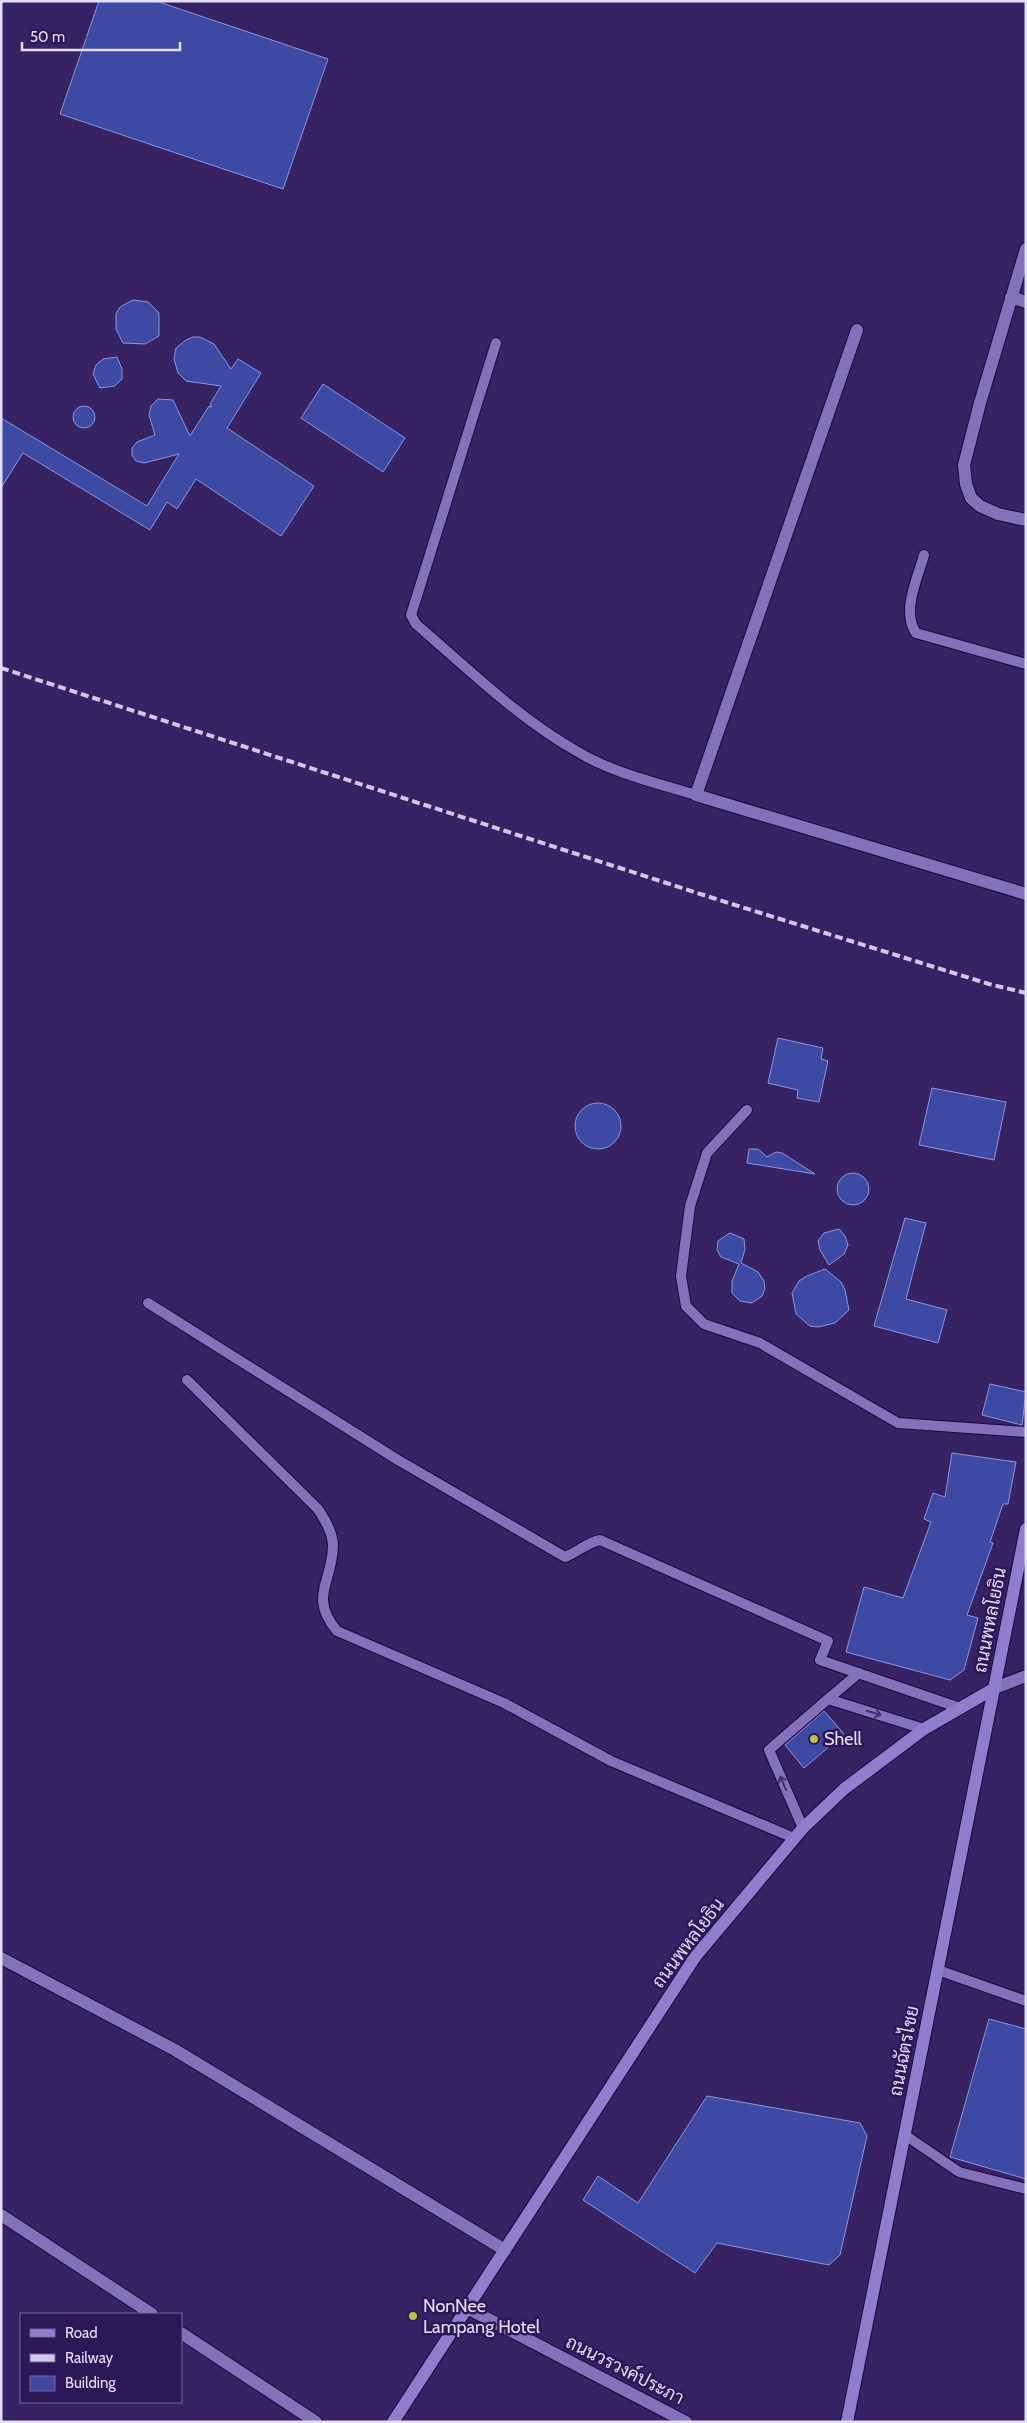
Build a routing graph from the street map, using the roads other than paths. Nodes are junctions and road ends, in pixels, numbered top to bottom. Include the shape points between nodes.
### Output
1 (1026, 249) edge
2 (1011, 298) junction
3 (1026, 302) edge
4 (857, 330) dead end
5 (496, 343) dead end
6 (1026, 520) edge
7 (924, 555) dead end
8 (1026, 664) edge
9 (696, 795) junction
10 (1026, 894) edge
11 (747, 1110) dead end
12 (148, 1303) dead end
13 (187, 1380) dead end
14 (1026, 1432) edge
15 (1026, 1529) edge
16 (859, 1673) junction
17 (1026, 1676) edge
18 (995, 1688) junction
19 (828, 1699) junction
20 (960, 1708) junction
21 (924, 1729) junction
22 (802, 1828) junction
23 (794, 1838) junction
24 (1, 1958) edge
25 (938, 1970) junction
26 (1026, 2001) edge
27 (905, 2135) junction
28 (1026, 2189) edge
29 (1, 2215) edge
30 (505, 2250) junction
31 (467, 2308) junction
32 (150, 2313) edge
33 (182, 2334) edge
34 (316, 2422) edge
35 (393, 2422) edge
36 (686, 2422) edge
37 (847, 2422) edge

1 - 2 street
2 - 3 street
2 - 6 street via 964,466 971,498 980,506
4 - 9 street
5 - 9 lane via 411,614 416,624 528,720 579,753
7 - 8 lane via 912,598 912,627 916,632
9 - 10 street
11 - 14 lane via 707,1153 693,1197 681,1276 686,1306 704,1324 760,1343 898,1423
12 - 16 lane via 398,1460 565,1557 589,1542 600,1540 828,1640 820,1660
13 - 23 lane via 318,1509 330,1530 332,1545 322,1608 337,1631 504,1703 611,1761
15 - 18 main road, ถนนพหลโยธิน
16 - 19 lane
16 - 20 lane
17 - 18 street
18 - 20 main road, ถนนพหลโยธิน
18 - 25 main road, ถนนฉัตรไชย
19 -> 21 lane
22 -> 19 lane via 769,1750
20 - 21 main road, ถนนพหลโยธิน
21 - 22 main road, ถนนพหลโยธิน via 844,1789
22 - 23 main road, ถนนพหลโยธิน
23 - 30 main road, ถนนพหลโยธิน via 695,1957
24 - 30 street via 175,2050
25 - 26 lane
25 - 27 main road, ถนนฉัตรไชย
27 - 28 lane via 959,2172
27 - 37 main road, ถนนฉัตรไชย
29 - 32 street
30 - 31 main road, ถนนพหลโยธิน
31 - 35 main road, ถนนพหลโยธิน
31 - 36 street, ถนนวรวงค์ประภา
33 - 34 street

